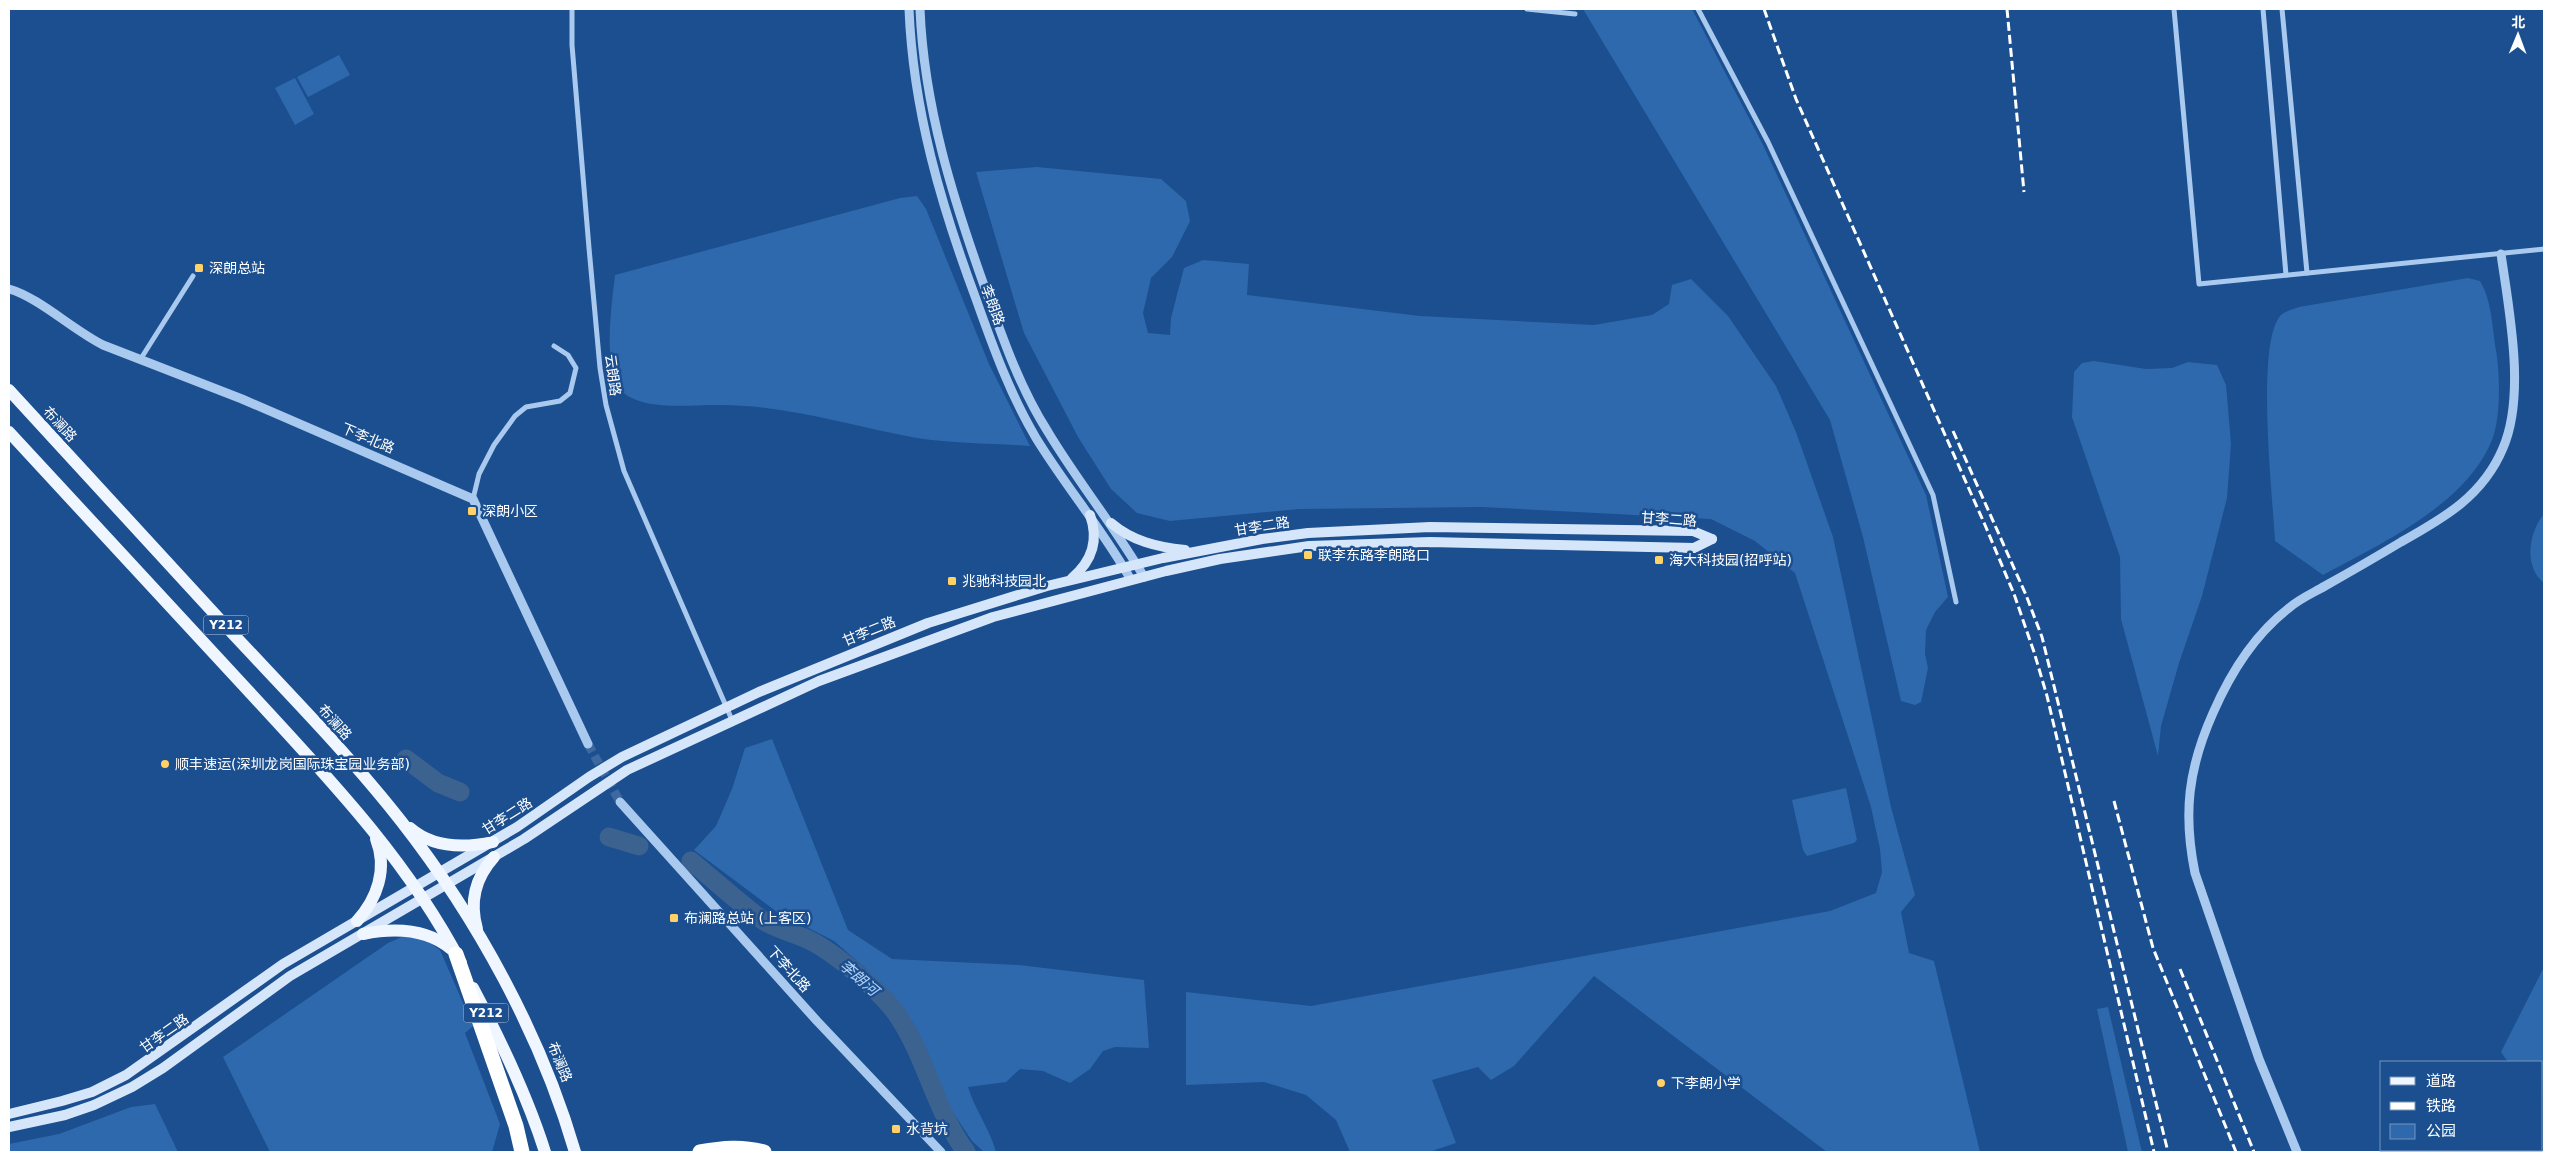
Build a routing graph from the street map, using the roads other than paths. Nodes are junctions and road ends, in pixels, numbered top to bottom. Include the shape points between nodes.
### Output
1 (572, 9) edge
2 (909, 9) edge
3 (920, 9) edge
4 (1527, 9) edge
5 (1698, 9) edge
6 (2174, 9) edge
7 (2263, 9) edge
8 (2282, 9) edge
9 (1575, 14) dead end
10 (2544, 249) edge
11 (2501, 254) junction
12 (2307, 274) junction
13 (192, 276) dead end
14 (2286, 276) junction
15 (9, 289) edge
16 (554, 346) dead end
17 (140, 360) junction
18 (9, 390) edge
19 (9, 432) edge
20 (473, 499) junction
21 (1090, 515) junction
22 (1111, 523) junction
23 (1201, 550) junction
24 (1137, 564) junction
25 (1124, 567) junction
26 (1144, 577) junction
27 (1069, 580) junction
28 (1131, 580) junction
29 (1956, 602) dead end
30 (726, 707) junction
31 (732, 720) junction
32 (588, 744) tunnel mouth
33 (620, 802) tunnel mouth
34 (402, 821) junction
35 (372, 830) junction
36 (493, 842) junction
37 (494, 857) junction
38 (439, 873) junction
39 (446, 885) junction
40 (415, 887) junction
41 (422, 899) junction
42 (357, 921) junction
43 (363, 934) junction
44 (479, 938) junction
45 (456, 954) junction
46 (9, 1114) edge
47 (9, 1127) edge
48 (522, 1152) edge
49 (545, 1152) edge
50 (575, 1152) edge
51 (700, 1152) edge
52 (764, 1152) edge
53 (941, 1152) edge
54 (2297, 1152) edge

1 - 30 street, 云朗路 via 588,239 606,405 624,471
2 - 21 street, 李朗路 via 913,62 926,143 969,280 1015,399 1037,439
3 - 22 street, 李朗路 via 925,65 938,141 952,192 1009,354 1026,395 1048,433
4 - 9 street
5 - 29 street via 1768,142 1933,495
6 - 14 street via 2199,284
7 - 14 street
8 - 12 street
10 - 11 street
11 - 12 street
11 - 54 street via 2510,320 2514,390 2506,439 2495,466 2486,480 2450,514 2290,607 2264,630 2224,690 2194,762 2188,818 2195,874 2259,1059
12 - 14 street
13 - 17 street
15 - 17 street, 下李北路 via 82,334
16 - 20 street via 568,355 576,368 570,393 560,401 526,407 515,416 494,445 479,474
17 - 20 street, 下李北路 via 242,399
18 - 34 main road, 布澜路 / Y212 via 338,747
19 - 35 main road, Y212 via 317,765
20 - 32 street
21 - 25 street, 李朗路
21 - 27 main road via 1094,527 1093,549 1081,570
22 - 23 main road via 1121,532 1145,543
22 - 24 street, 李朗路
23 - 24 main road, 甘李二路
23 - 26 main road, 甘李二路 via 1308,532 1430,527 1693,531 1712,538 1694,548 1430,542 1309,546 1220,559
24 - 25 main road, 甘李二路
24 - 26 street, 李朗路
25 - 27 main road, 甘李二路
25 - 28 street, 李朗路
26 - 28 main road, 甘李二路
27 - 30 main road, 甘李二路 via 928,623 813,668
28 - 31 main road, 甘李二路 via 1010,612 933,638 819,681
30 - 31 street, 云朗路
30 - 36 main road, 甘李二路 via 622,757
31 - 37 main road, 甘李二路 via 628,770
33 - 53 street, 下李北路 via 817,1021
34 - 36 main road via 415,833 442,844
34 - 38 main road, 布澜路 / Y212
35 - 40 main road, Y212
35 - 42 main road via 378,845 380,879 369,908
36 - 38 main road, 甘李二路
37 - 39 main road, 甘李二路
37 - 44 main road via 482,869 474,891
38 - 39 main road, 布澜路 / Y212
38 - 40 main road, 甘李二路
39 - 41 main road, 甘李二路
39 - 44 main road, 布澜路 / Y212
40 - 41 main road, Y212
40 - 42 main road, 甘李二路
41 - 43 main road, 甘李二路
41 - 45 main road, Y212
42 - 46 main road, 甘李二路 via 283,964 126,1075 92,1092
43 - 45 main road via 395,930 412,932 444,943
43 - 47 main road, 甘李二路 via 258,997 162,1068 132,1086 65,1115
44 - 50 main road, 布澜路 / Y212 via 537,1044 562,1106
45 - 48 highway via 513,1117
45 - 49 main road, Y212 via 499,1038 533,1114
51 - 52 highway via 732,1147

